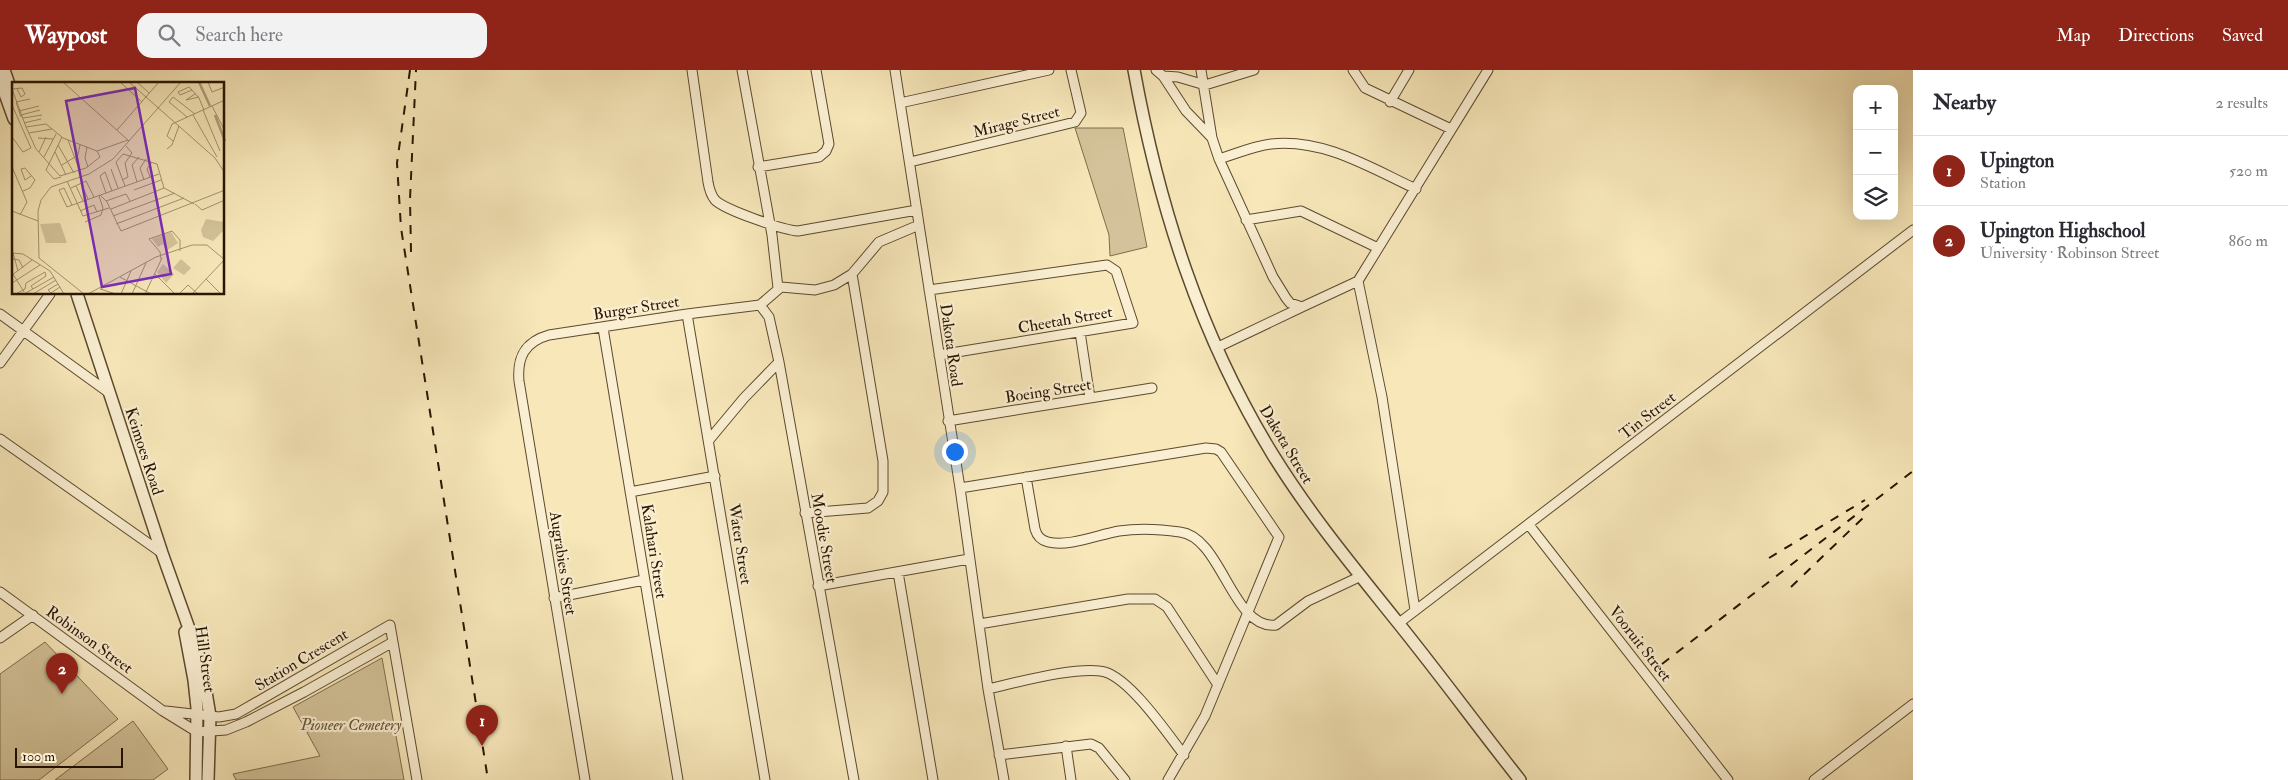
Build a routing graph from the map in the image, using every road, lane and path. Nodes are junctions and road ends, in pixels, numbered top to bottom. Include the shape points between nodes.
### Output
1 (4, 70) edge
2 (692, 70) edge
3 (742, 70) edge
4 (816, 70) edge
5 (895, 70) edge
6 (1049, 70) edge
7 (1071, 70) edge
8 (1134, 70) edge
9 (1201, 70) edge
10 (1254, 70) edge
11 (1353, 70) edge
12 (1409, 70) edge
13 (1488, 70) edge
14 (1159, 73) edge
15 (0, 80) edge
16 (1205, 85) junction
17 (12, 92) edge
18 (1390, 102) junction
19 (900, 103) junction
20 (12, 113) edge
21 (1451, 129) junction
22 (1212, 138) junction
23 (1219, 160) junction
24 (910, 162) junction
25 (758, 167) junction
26 (1416, 189) junction
27 (917, 210) junction
28 (1246, 220) junction
29 (770, 222) junction
30 (919, 225) junction
31 (1913, 230) edge
32 (1378, 248) junction
33 (852, 274) junction
34 (1358, 281) junction
35 (778, 288) junction
36 (929, 290) junction
37 (49, 295) edge
38 (77, 295) edge
39 (760, 305) junction
40 (1302, 307) junction
41 (0, 314) edge
42 (687, 314) junction
43 (603, 328) junction
44 (23, 331) junction
45 (1080, 332) junction
46 (1216, 348) junction
47 (523, 352) joint
48 (939, 355) junction
49 (779, 362) junction
50 (0, 363) edge
51 (1152, 388) dead end
52 (108, 392) junction
53 (1090, 398) junction
54 (948, 421) junction
55 (0, 438) edge
56 (708, 440) junction
57 (715, 476) junction
58 (1026, 477) junction
59 (960, 488) junction
60 (630, 492) junction
61 (805, 513) junction
62 (1529, 525) junction
63 (162, 553) junction
64 (969, 559) junction
65 (898, 572) junction
66 (1360, 577) junction
67 (644, 580) junction
68 (818, 586) junction
69 (0, 592) edge
70 (554, 598) junction
71 (1415, 610) junction
72 (1248, 613) junction
73 (32, 616) junction
74 (184, 618) junction
75 (979, 624) junction
76 (1399, 624) junction
77 (0, 638) edge
78 (393, 642) junction
79 (1218, 685) junction
80 (988, 688) junction
81 (1913, 704) edge
82 (163, 711) junction
83 (197, 715) junction
84 (210, 716) junction
85 (197, 732) junction
86 (210, 733) junction
87 (1066, 746) junction
88 (999, 755) junction
89 (1184, 755) junction
90 (196, 780) edge
91 (208, 780) edge
92 (417, 780) edge
93 (585, 780) edge
94 (678, 780) edge
95 (765, 780) edge
96 (854, 780) edge
97 (933, 780) edge
98 (1004, 780) edge
99 (1071, 780) edge
100 (1125, 780) edge
101 (1168, 780) edge
102 (1520, 780) edge
103 (1728, 780) edge
104 (1814, 780) edge

1 - 17 street
2 - 29 street via 713,196 730,210
3 - 25 street
4 - 25 street via 828,136 826,151 819,157
5 - 19 street, Dakota Road
6 - 19 street
7 - 24 street, Mirage Street via 1081,113 1075,122
8 - 46 street, Dakota Street via 1168,220 1193,294
9 - 16 street
10 - 16 street
11 - 18 street via 1362,86
12 - 18 street
13 - 21 street
14 - 16 street
14 - 22 street via 1186,111
15 - 20 street
16 - 22 street
18 - 21 street
19 - 24 street, Dakota Road
21 - 26 street
22 - 23 street
23 - 26 street via 1271,144 1312,146 1331,150
23 - 28 street
24 - 27 street, Dakota Road
25 - 29 street
26 - 32 street
27 - 29 street via 798,231 779,229
27 - 30 street, Dakota Road
28 - 32 street via 1301,211
28 - 40 street via 1282,293 1290,303
29 - 35 street
30 - 33 street via 879,242
30 - 36 street, Dakota Road
31 - 62 street, Tin Street
32 - 34 street
33 - 35 street via 834,285 815,290
33 - 61 street via 883,460 883,492 878,502 868,508
34 - 40 street
34 - 71 street via 1382,396
35 - 39 street
36 - 45 street, Cheetah Street via 1107,265 1116,271 1133,323
36 - 48 street, Dakota Road
37 - 44 street
38 - 52 street, Keimoes Road
39 - 42 street, Burger Street
39 - 49 street, Moodie Street via 769,317
40 - 46 street
41 - 44 street
42 - 43 street, Burger Street
42 - 56 street, Water Street
43 - 47 street, Burger Street via 545,336 531,343
43 - 60 street, Kalahari Street
44 - 50 street
44 - 52 street
45 - 48 street, Cheetah Street
45 - 53 street
46 - 66 street, Dakota Street via 1273,455 1314,518
47 - 70 street, Augrabies Street via 518,366 519,381
48 - 54 street, Dakota Road
49 - 56 street
49 - 61 street, Moodie Street
51 - 53 street, Boeing Street
52 - 63 street, Keimoes Road
53 - 54 street, Boeing Street
54 - 59 street, Dakota Road
55 - 63 street
56 - 57 street, Water Street
57 - 60 street
57 - 95 street, Water Street
58 - 59 street
58 - 72 street via 1035,529 1044,540 1063,542 1128,530 1186,533 1200,541
58 - 72 street via 1206,448 1221,452 1279,537
59 - 64 street, Dakota Road
60 - 67 street, Kalahari Street
61 - 68 street, Moodie Street
62 - 71 street, Tin Street
62 - 103 street, Vooruit Street
63 - 74 street, Keimoes Road
64 - 65 street
64 - 75 street, Dakota Road
65 - 68 street
65 - 97 street
66 - 72 street via 1313,598 1276,625 1263,624
66 - 76 street, Dakota Street
67 - 70 street
67 - 94 street, Kalahari Street
68 - 96 street, Moodie Street
69 - 73 street, Robinson Street
70 - 93 street, Augrabies Street
71 - 76 street, Tin Street
72 - 79 street
73 - 77 street
73 - 82 street, Robinson Street
74 - 83 street, Hill Street
74 - 84 street, Hill Street via 201,662
75 - 79 street via 1128,599 1155,599 1167,607
75 - 80 street, Dakota Road
76 - 102 street, Dakota Street
78 - 84 street, Station Crescent via 390,625 236,714
78 - 86 street, Station Crescent via 277,707 226,730
78 - 92 street, Station Crescent
79 - 89 street
80 - 88 street, Dakota Road
80 - 89 street via 1075,673 1106,673 1151,711
81 - 104 street
82 - 83 street, Robinson Street
82 - 85 street, Robinson Street
83 - 84 street, Station Crescent
83 - 85 street, Hill Street
84 - 86 street, Hill Street
85 - 86 street, Station Crescent
85 - 90 street, Hill Street
86 - 91 street, Hill Street
87 - 88 street
87 - 99 street
87 - 100 street via 1091,744 1099,748
88 - 98 street, Dakota Road
89 - 101 street

